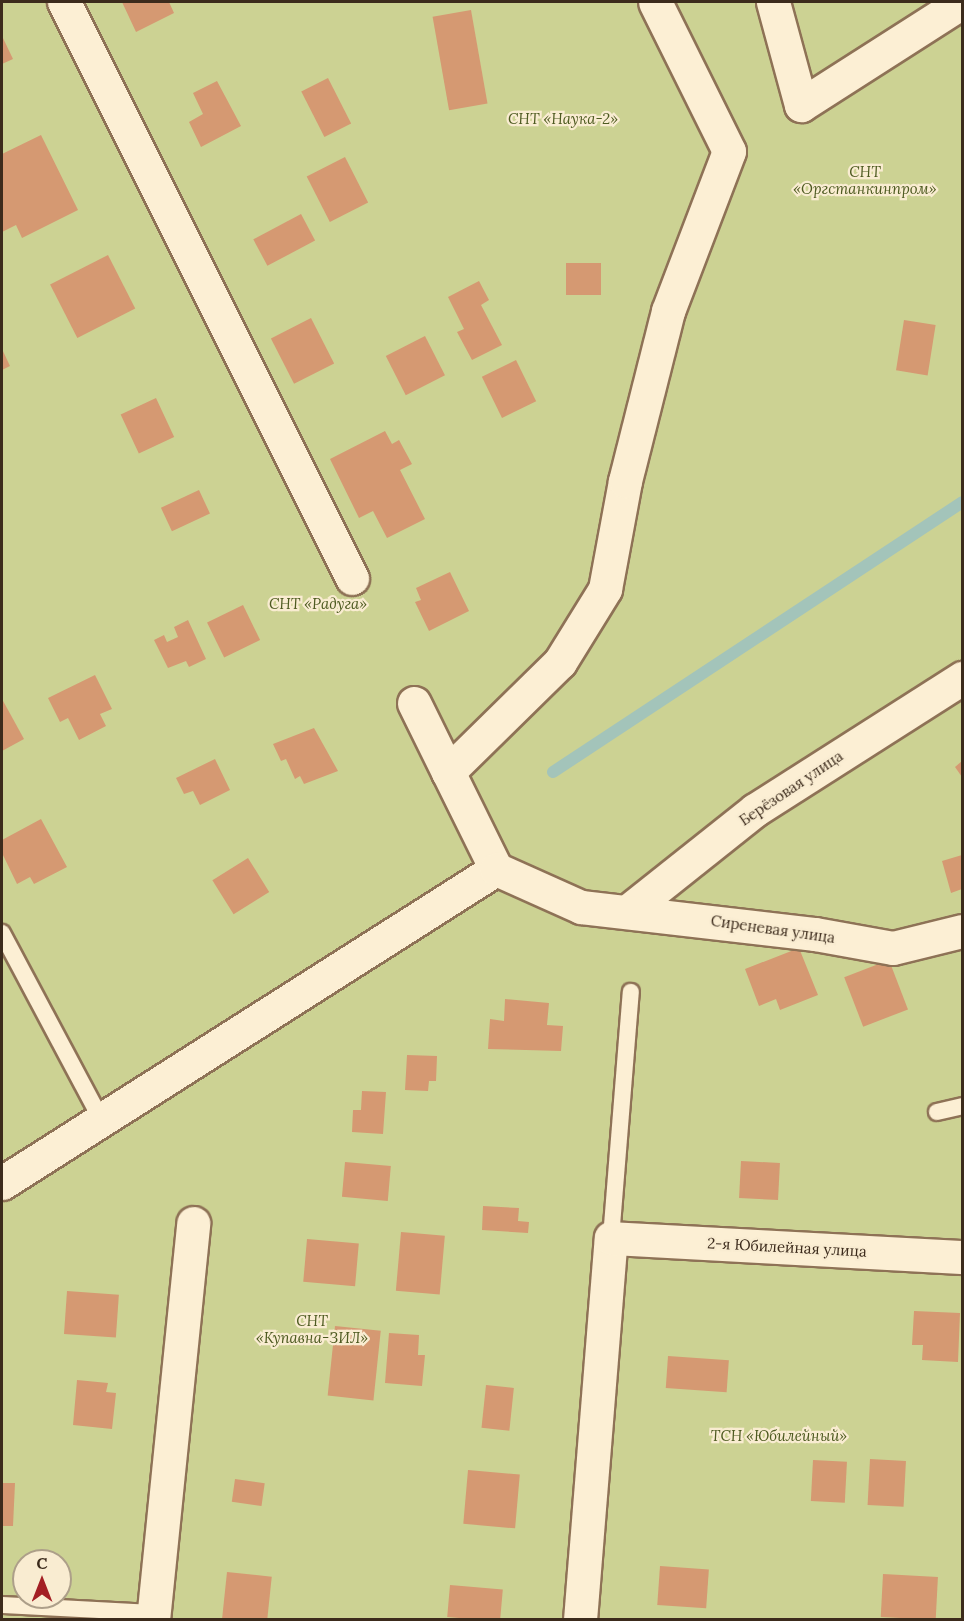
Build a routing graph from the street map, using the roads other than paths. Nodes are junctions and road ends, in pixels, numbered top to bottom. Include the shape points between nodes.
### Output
1 (64, 2) edge
2 (655, 2) edge
3 (773, 2) edge
4 (962, 2) edge
5 (352, 578) dead end
6 (963, 678) edge
7 (414, 703) dead end
8 (448, 772) junction
9 (496, 868) junction
10 (628, 911) junction
11 (963, 931) edge
12 (2, 933) edge
13 (631, 992) dead end
14 (963, 1106) edge
15 (937, 1112) dead end
16 (101, 1119) junction
17 (2, 1183) edge
18 (193, 1223) dead end
19 (611, 1238) junction
20 (963, 1257) edge
21 (2, 1605) edge
22 (154, 1616) edge
23 (580, 1620) edge

1 - 5 street
2 - 8 street via 729,151 668,311 625,481 605,589 560,662
3 - 4 street via 801,105
6 - 10 street, Берёзовая улица via 755,810
7 - 8 street
8 - 9 street
9 - 10 street, Сиреневая улица via 581,907
9 - 16 street
10 - 11 street, Сиреневая улица via 815,934 893,948
12 - 16 lane
13 - 19 lane
14 - 15 lane
16 - 17 street
18 - 22 street
19 - 20 street, 2-я Юбилейная улица
19 - 23 street
21 - 22 lane

